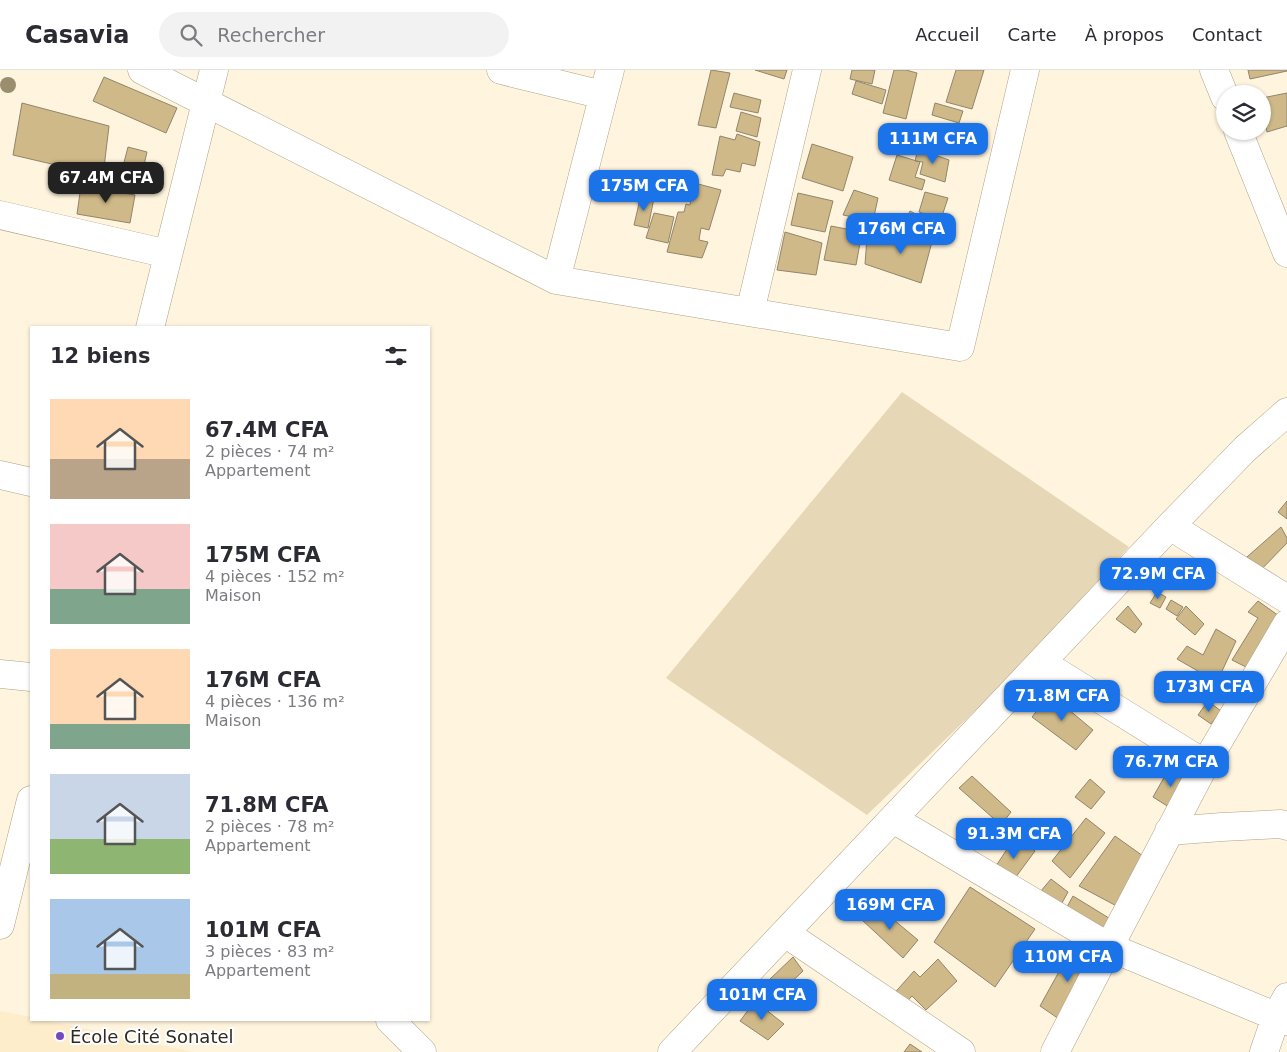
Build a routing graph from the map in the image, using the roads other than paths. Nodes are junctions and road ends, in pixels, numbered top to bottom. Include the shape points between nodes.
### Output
1 (142, 70) edge
2 (214, 70) edge
3 (501, 70) edge
4 (807, 70) edge
5 (1025, 70) edge
6 (1214, 70) edge
7 (607, 83) edge
8 (1220, 85) edge
9 (206, 102) junction
10 (1242, 140) edge
11 (0, 214) edge
12 (1287, 253) edge
13 (168, 254) junction
14 (556, 280) junction
15 (750, 312) junction
16 (150, 326) edge
17 (1287, 412) edge
18 (0, 474) edge
19 (30, 482) edge
20 (1170, 526) junction
21 (1287, 599) edge
22 (1287, 624) edge
23 (1042, 663) junction
24 (0, 674) edge
25 (30, 677) edge
26 (1205, 764) junction
27 (30, 804) edge
28 (893, 819) junction
29 (1287, 826) edge
30 (1169, 831) junction
31 (0, 925) edge
32 (785, 933) junction
33 (1108, 947) junction
34 (1283, 1012) edge
35 (391, 1021) edge
36 (422, 1052) edge
37 (672, 1052) edge
38 (961, 1052) edge
39 (1056, 1052) edge
40 (1264, 1052) edge

1 - 9 street
2 - 9 street
3 - 7 street
4 - 15 street
5 - 15 street via 960,347
6 - 8 street
7 - 14 street
9 - 13 street
9 - 14 street
10 - 12 street
11 - 13 street
13 - 16 street
14 - 15 street
17 - 20 street via 1245,449
18 - 19 street
20 - 21 street
20 - 23 street
22 - 26 street
23 - 26 street
23 - 28 street
24 - 25 street
26 - 30 street
27 - 31 street
28 - 32 street
28 - 33 street
29 - 30 street via 1222,826
30 - 33 street
32 - 37 street
32 - 38 street
33 - 34 street
33 - 39 street
34 - 40 street
35 - 36 street

